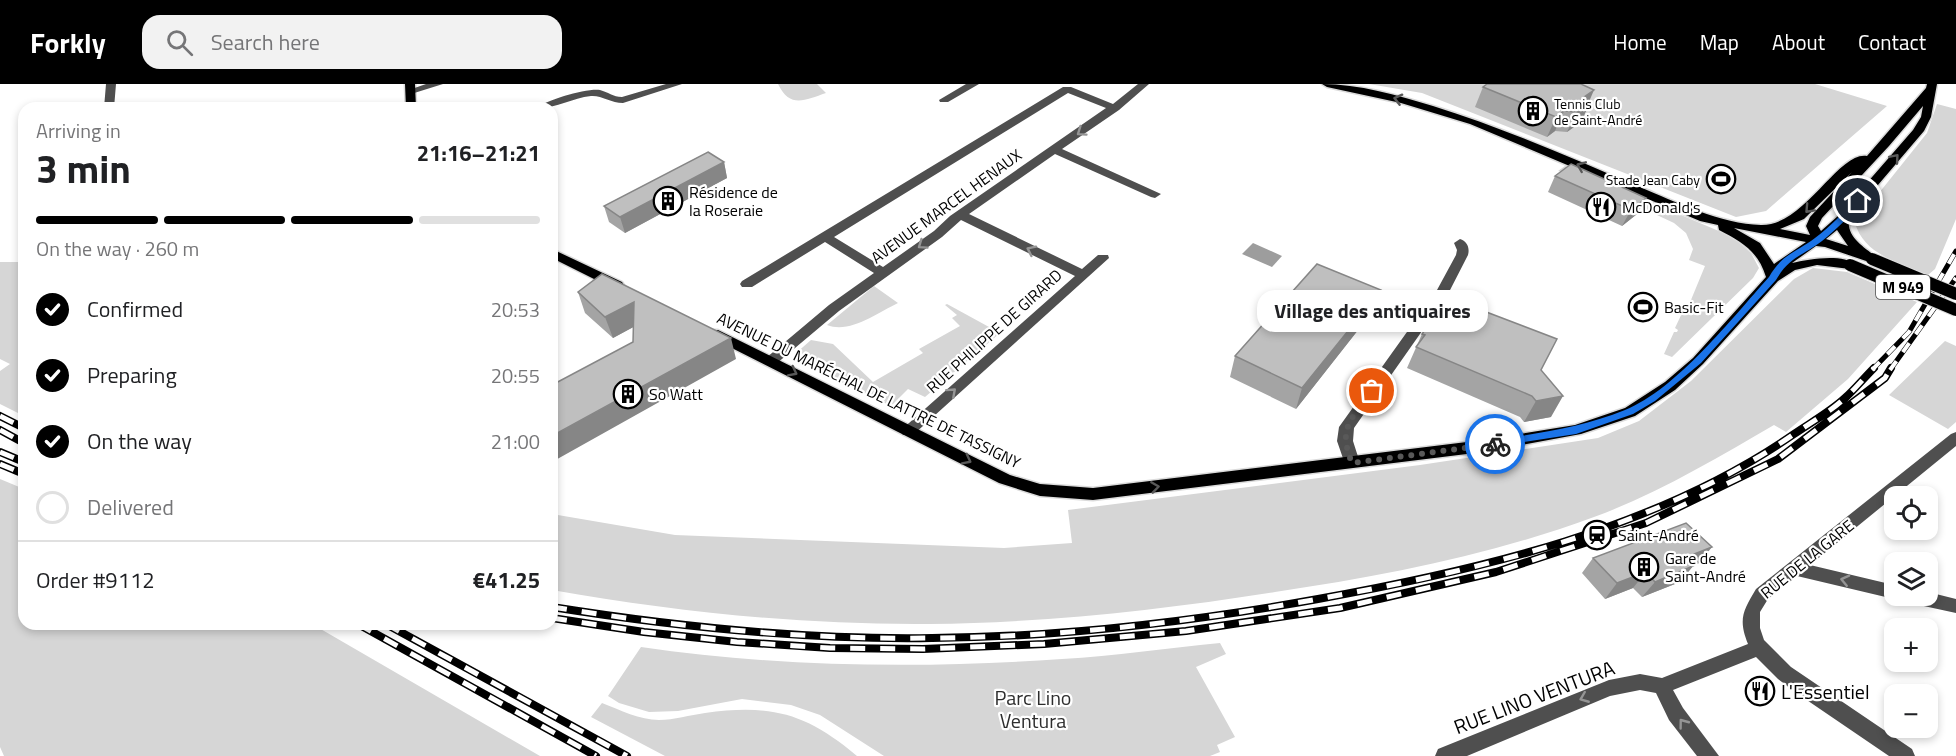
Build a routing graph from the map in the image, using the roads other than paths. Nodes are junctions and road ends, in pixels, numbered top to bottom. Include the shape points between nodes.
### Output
1 (111, 84) edge
2 (438, 84) edge
3 (677, 84) edge
4 (974, 84) edge
5 (1144, 84) edge
6 (1327, 84) edge
7 (1071, 86) edge
8 (1931, 87) edge
9 (410, 88) edge
10 (944, 100) dead end
11 (110, 102) edge
12 (558, 103) edge
13 (1114, 108) junction
14 (1885, 144) junction
15 (1054, 150) junction
16 (1155, 195) dead end
17 (960, 215) junction
18 (1843, 218) junction
19 (1709, 220) junction
20 (1754, 228) junction
21 (824, 236) junction
22 (1818, 240) junction
23 (1460, 243) dead end
24 (558, 256) edge
25 (1103, 258) dead end
26 (1872, 259) junction
27 (1850, 265) junction
28 (883, 273) junction
29 (1083, 275) junction
30 (1773, 278) junction
31 (747, 284) dead end
32 (629, 291) edge
33 (1956, 294) edge
34 (1956, 310) edge
35 (695, 324) edge
36 (771, 362) junction
37 (908, 431) junction
38 (1956, 438) edge
39 (1352, 463) junction
40 (1795, 568) junction
41 (1884, 590) edge
42 (1938, 602) edge
43 (1956, 606) edge
44 (1759, 648) junction
45 (1662, 686) junction
46 (1445, 756) edge
47 (1709, 756) edge
48 (1905, 756) edge

1 - 11 street
2 - 9 street
3 - 12 street via 623,100 588,93
4 - 10 street
5 - 13 street, AVENUE MARCEL HENAUX
19 -> 6 main road via 1474,122 1392,97
7 - 13 street
7 - 21 street
8 - 14 main road
18 -> 8 main road, AVENUE DU MARÉCHAL DE LATTRE DE TASSIGNY via 1918,131 1926,117
13 -> 15 street, AVENUE MARCEL HENAUX
14 -> 20 main road via 1838,178 1801,218 1785,225
14 - 22 main road via 1816,217 1812,226
15 - 16 street
15 - 17 street, AVENUE MARCEL HENAUX
17 -> 28 street, AVENUE MARCEL HENAUX
29 -> 17 street
18 - 22 main road, AVENUE DU MARÉCHAL DE LATTRE DE TASSIGNY
18 - 26 main road, M 949 via 1846,236
19 - 20 main road
19 - 30 main road via 1758,247
20 - 22 main road
21 - 28 street
21 - 31 street
22 - 26 main road
22 - 27 main road, M 949
22 - 30 main road, AVENUE DU MARÉCHAL DE LATTRE DE TASSIGNY via 1781,263
23 - 39 street via 1462,255 1443,291 1347,427 1345,441
24 - 32 main road
25 - 29 street, RUE PHILIPPE DE GIRARD
26 - 33 main road, M 949, bridge
27 - 30 main road, AVENUE DU MARÉCHAL DE LATTRE DE TASSIGNY via 1805,262
27 - 34 main road, M 949, bridge
28 - 36 street, AVENUE MARCEL HENAUX via 823,316
37 -> 29 street, RUE PHILIPPE DE GIRARD
30 - 39 main road, AVENUE DU MARÉCHAL DE LATTRE DE TASSIGNY via 1698,361 1670,386 1630,412 1539,438
35 - 36 main road, AVENUE DU MARÉCHAL DE LATTRE DE TASSIGNY
36 -> 37 main road, AVENUE DU MARÉCHAL DE LATTRE DE TASSIGNY
37 -> 39 main road, AVENUE DU MARÉCHAL DE LATTRE DE TASSIGNY via 1005,479 1040,490 1081,495
38 - 40 street, RUE DE LA GARE
41 -> 40 street
40 - 44 street, RUE DE LA GARE via 1762,594 1750,612 1750,627
42 - 43 street
44 - 45 street
44 - 48 street, RUE DE LA GARE via 1793,679
45 -> 46 street, RUE LINO VENTURA via 1640,682 1608,688
47 -> 45 street via 1676,714

